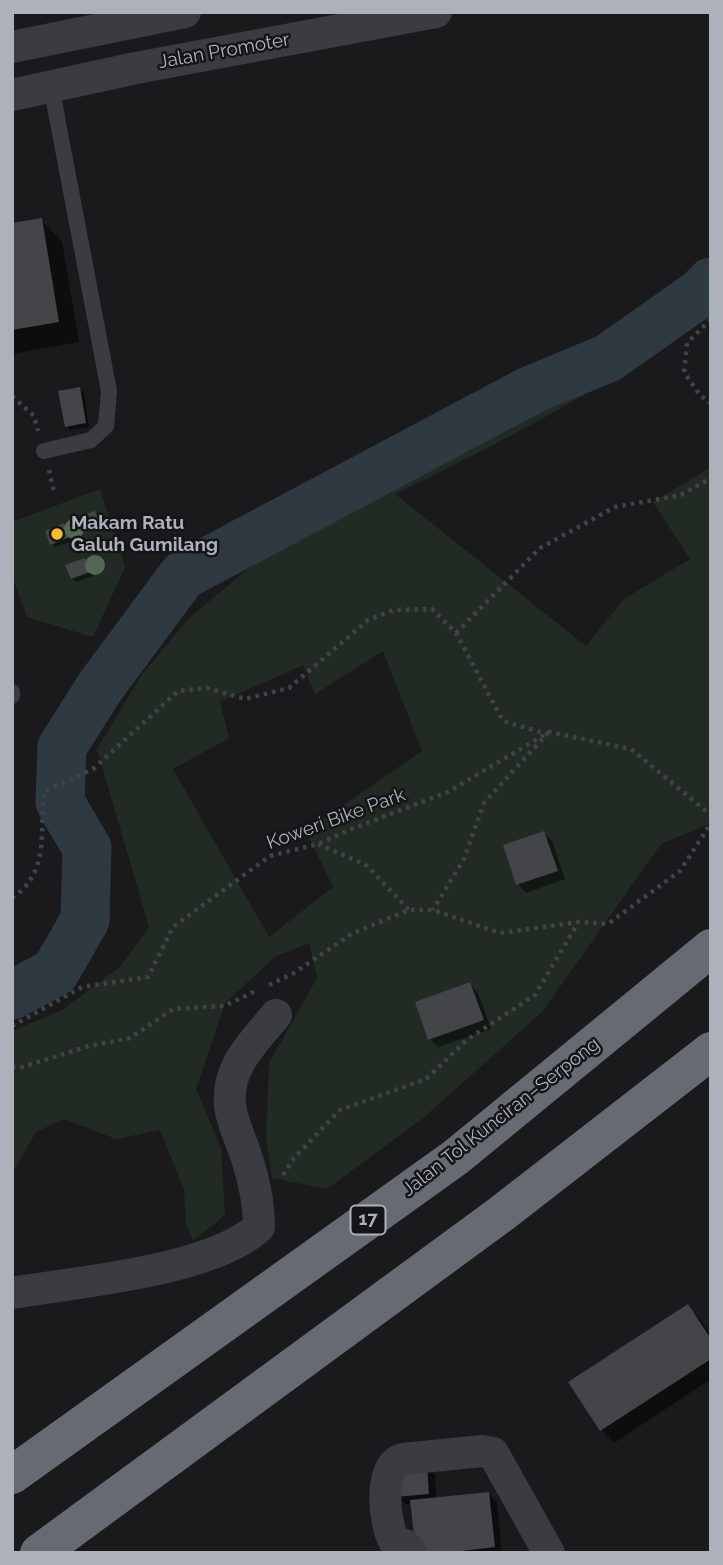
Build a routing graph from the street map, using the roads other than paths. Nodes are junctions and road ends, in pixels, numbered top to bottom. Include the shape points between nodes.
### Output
1 (185, 12) edge
2 (436, 12) edge
3 (12, 47) edge
4 (51, 86) junction
5 (12, 95) edge
6 (44, 450) dead end
7 (711, 948) edge
8 (276, 1015) dead end
9 (711, 1051) edge
10 (12, 1293) edge
11 (12, 1475) edge
12 (39, 1553) edge
13 (411, 1553) edge
14 (549, 1553) edge

1 - 3 street
2 - 4 street, Jalan Promoter
4 - 5 street, Jalan Promoter
4 - 6 lane via 110,391 106,426 91,440
7 - 11 highway, Jalan Tol Kunciran–Serpong / 17 via 456,1157
8 - 10 street via 240,1063 229,1111 251,1175 259,1227 224,1249 166,1267
9 - 12 highway via 489,1223
13 - 14 street via 388,1531 386,1488 391,1466 403,1459 482,1451 493,1453

